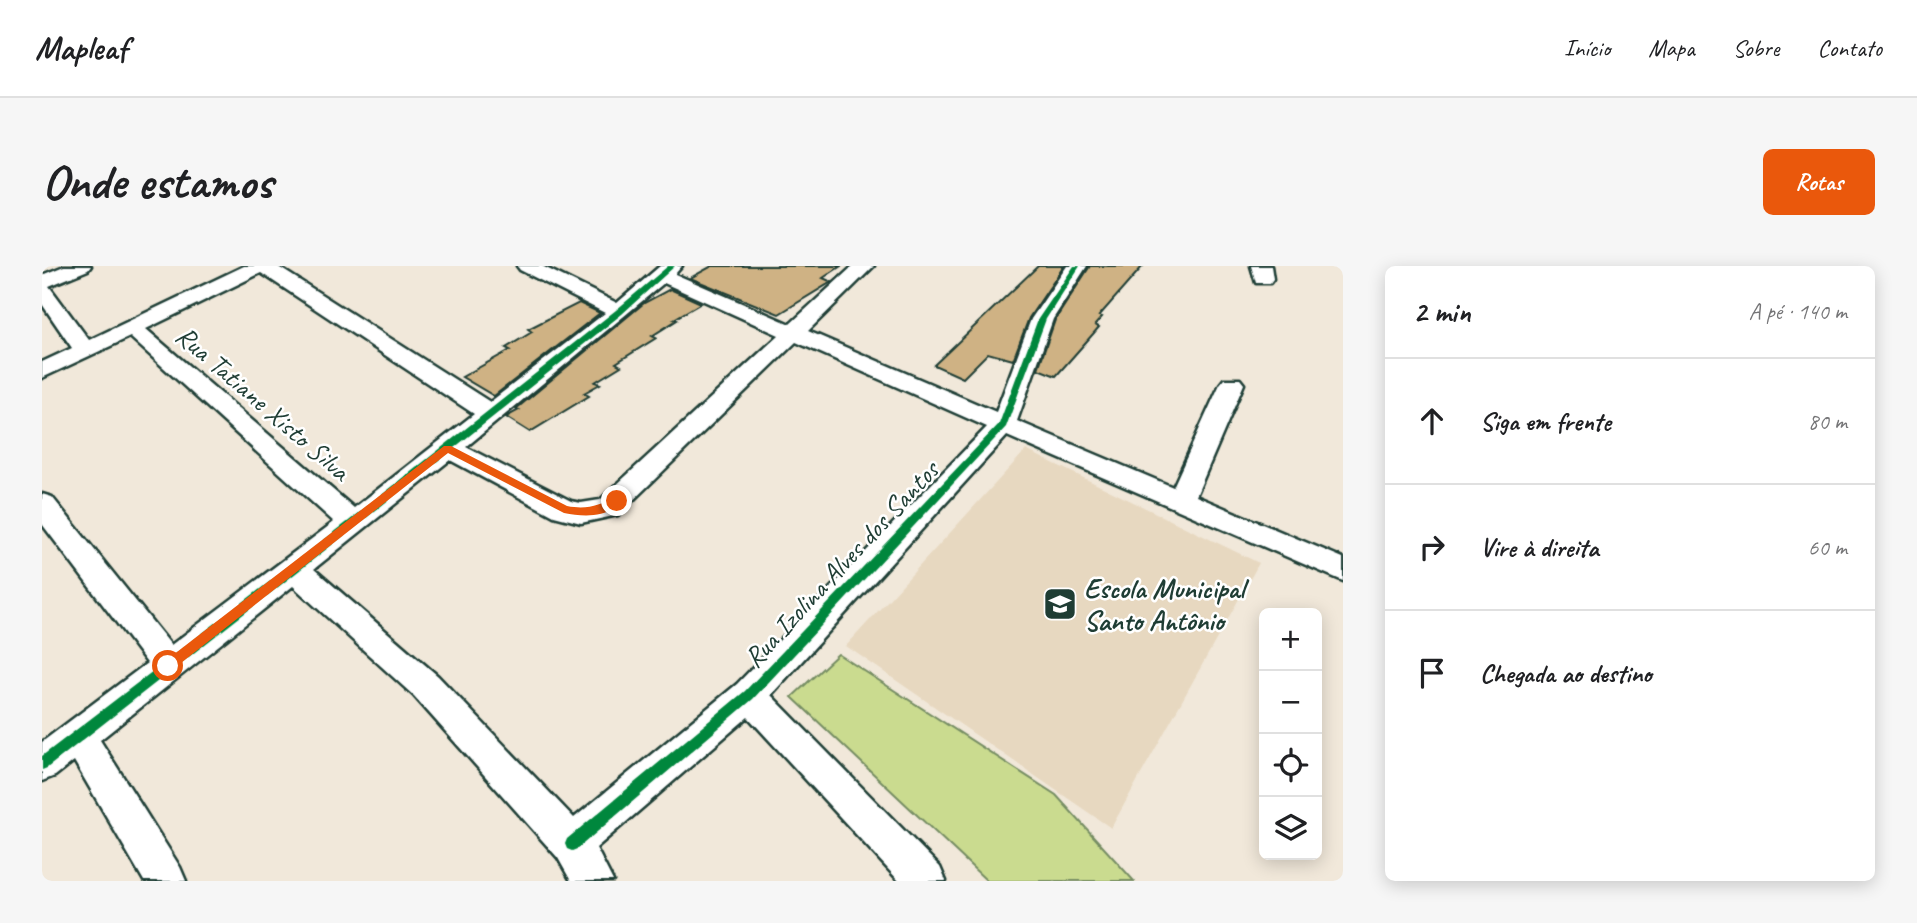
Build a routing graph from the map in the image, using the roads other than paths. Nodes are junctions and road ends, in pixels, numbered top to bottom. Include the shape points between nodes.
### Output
1 (81, 266) edge
2 (262, 266) edge
3 (527, 266) edge
4 (864, 266) edge
5 (1077, 266) edge
6 (667, 271) edge
7 (42, 282) edge
8 (42, 290) edge
9 (619, 312) junction
10 (132, 328) junction
11 (793, 331) junction
12 (85, 350) junction
13 (42, 371) edge
14 (1232, 384) dead end
15 (490, 414) junction
16 (1003, 425) junction
17 (448, 448) junction
18 (1181, 500) junction
19 (42, 504) edge
20 (353, 523) junction
21 (294, 569) junction
22 (1343, 570) edge
23 (168, 666) junction
24 (749, 695) junction
25 (79, 737) junction
26 (42, 764) edge
27 (572, 844) junction
28 (166, 881) edge
29 (593, 881) edge
30 (926, 881) edge

1 - 7 street
2 - 10 street
2 - 15 street
3 - 9 street
4 - 11 street
5 - 16 street, Rua Izolina Alves dos Santos via 1042,319
6 - 9 street
6 - 11 street
8 - 12 street
9 - 15 street
10 - 12 street
10 - 20 street, Rua Tatiane Xisto Silva
11 - 16 street
11 - 17 street via 608,508 581,513 564,509
12 - 13 street
14 - 18 street
15 - 17 street
16 - 18 street
16 - 24 street, Rua Izolina Alves dos Santos
17 - 20 street
18 - 22 street
19 - 23 street
20 - 21 street
21 - 23 street
21 - 27 street via 426,686
23 - 25 street
24 - 27 street, Rua Izolina Alves dos Santos
24 - 30 street
25 - 26 street
25 - 28 street
27 - 29 street

